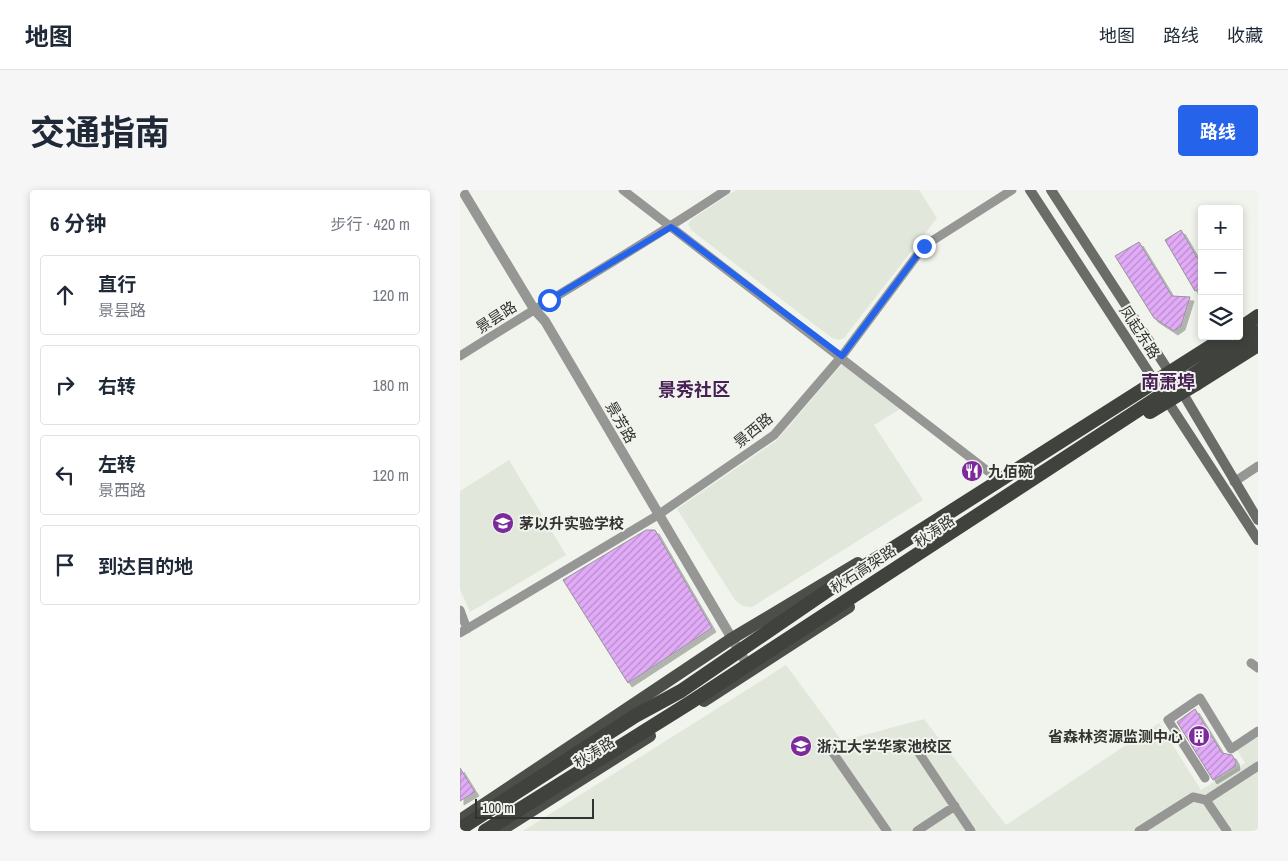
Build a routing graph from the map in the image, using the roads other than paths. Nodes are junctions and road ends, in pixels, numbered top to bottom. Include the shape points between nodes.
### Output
1 (462, 190) edge
2 (623, 190) edge
3 (1012, 190) edge
4 (1030, 190) edge
5 (1051, 190) edge
6 (724, 191) edge
7 (671, 227) junction
8 (534, 309) junction
9 (1258, 309) edge
10 (1258, 316) edge
11 (1243, 319) edge
12 (1243, 326) edge
13 (1258, 332) edge
14 (1258, 337) edge
15 (1211, 340) edge
16 (1221, 340) edge
17 (1258, 345) edge
18 (460, 356) edge
19 (842, 356) junction
20 (1167, 370) junction
21 (1153, 379) junction
22 (1179, 388) junction
23 (1164, 398) junction
24 (1055, 464) junction
25 (1258, 466) edge
26 (998, 479) junction
27 (1234, 482) junction
28 (658, 516) junction
29 (1258, 520) edge
30 (1258, 540) edge
31 (460, 610) edge
32 (463, 631) edge
33 (731, 639) junction
34 (751, 672) junction
35 (1258, 731) edge
36 (831, 750) dead end
37 (919, 753) dead end
38 (1258, 766) edge
39 (1205, 778) dead end
40 (548, 792) junction
41 (1206, 800) junction
42 (501, 802) junction
43 (954, 806) junction
44 (460, 820) edge
45 (930, 828) edge
46 (460, 829) edge
47 (485, 831) edge
48 (501, 831) edge
49 (887, 831) edge
50 (917, 831) edge
51 (971, 831) edge
52 (1139, 831) edge
53 (1227, 831) edge

1 - 8 street, 景芳路
2 - 7 street
3 - 19 street, 景西路 via 924,246
4 - 21 main road, 凤起东路
5 - 20 main road, 凤起东路
6 - 7 street, 景昙路
7 - 8 street, 景昙路
7 - 19 street
8 - 18 street, 景昙路
8 - 28 street, 景芳路 via 545,321
9 - 11 main road
10 - 12 highway
13 - 24 highway, 秋石高架路, bridge
14 - 22 main road, 秋涛路
15 - 20 main road, 秋涛路
16 - 42 highway, 秋石高架路, bridge via 844,580 681,691 635,716
17 - 24 highway, bridge via 1161,406
19 - 26 street
19 - 28 street, 景西路 via 774,435
20 - 21 main road, 秋涛路
20 - 22 main road, 凤起东路
21 - 23 main road, 凤起东路
21 - 26 main road, 秋涛路
22 - 23 main road, 秋涛路
22 - 27 main road, 凤起东路
23 - 30 main road, 凤起东路
23 - 34 main road, 秋涛路
24 - 40 highway, 秋石高架路, bridge
25 - 27 street
26 - 33 main road, 秋涛路
27 - 29 main road, 凤起东路
28 - 32 street, 景西路
28 - 33 street, 景芳路
31 - 32 street
33 - 34 street, 景芳路
33 - 44 main road, 秋涛路
34 - 48 main road, 秋涛路
35 - 39 street via 1231,749 1200,698 1168,720
36 - 49 street
37 - 43 street
38 - 41 street
40 - 47 highway, 秋石高架路, bridge
40 - 48 highway, bridge
41 - 52 street via 1193,797
41 - 53 street
42 - 44 highway, bridge
42 - 46 highway, 秋石高架路, bridge
43 - 45 street
43 - 51 street
45 - 50 street

